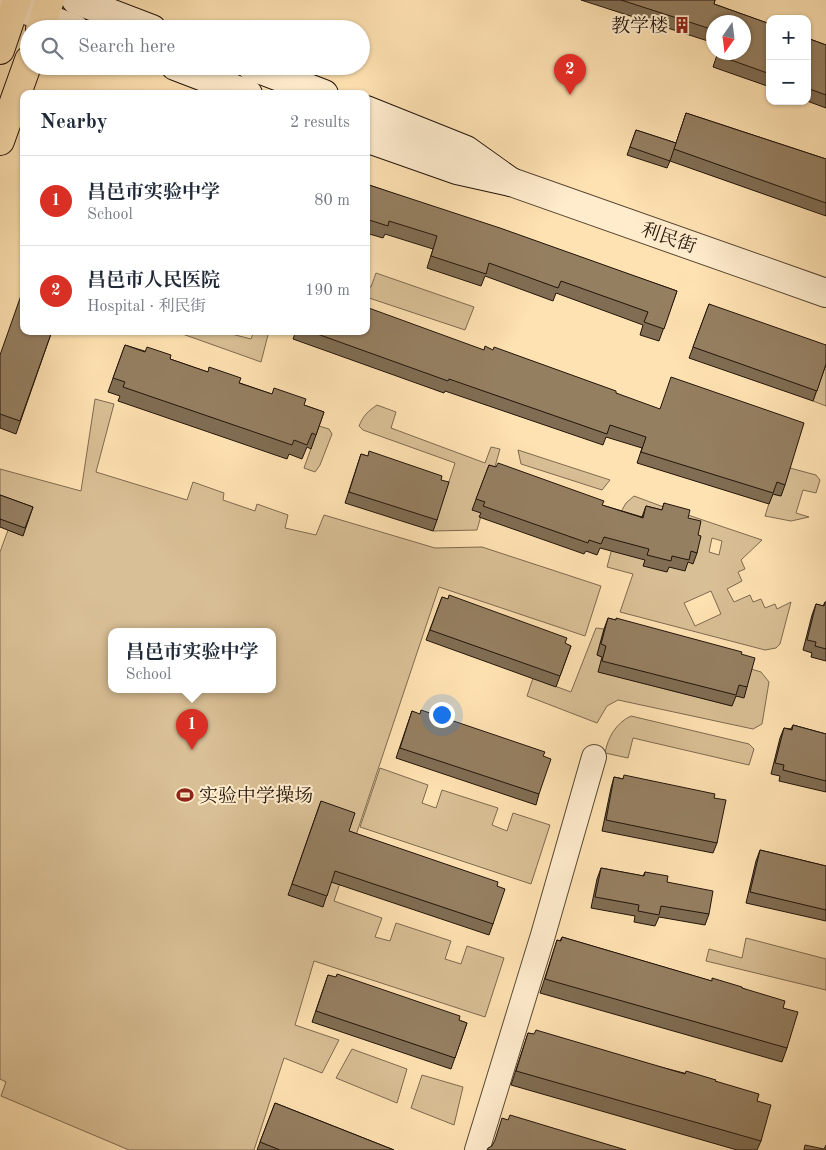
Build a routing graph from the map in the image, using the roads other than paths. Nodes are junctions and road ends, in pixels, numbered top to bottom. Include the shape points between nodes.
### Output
1 (76, 0) edge
2 (11, 2) edge
3 (45, 15) edge
4 (128, 20) edge
5 (0, 50) edge
6 (24, 75) edge
7 (198, 75) edge
8 (274, 75) edge
9 (238, 90) edge
10 (314, 90) edge
11 (370, 112) edge
12 (370, 139) edge
13 (0, 141) edge
14 (511, 182) junction
15 (826, 293) edge
16 (594, 757) dead end
17 (477, 1150) edge

1 - 4 main road
2 - 3 main road
2 - 5 main road
6 - 13 main road
7 - 9 main road
8 - 10 main road
11 - 14 main road, 利民街 via 466,150
12 - 14 main road, 利民街 via 457,170
14 - 15 main road, 利民街
16 - 17 street

